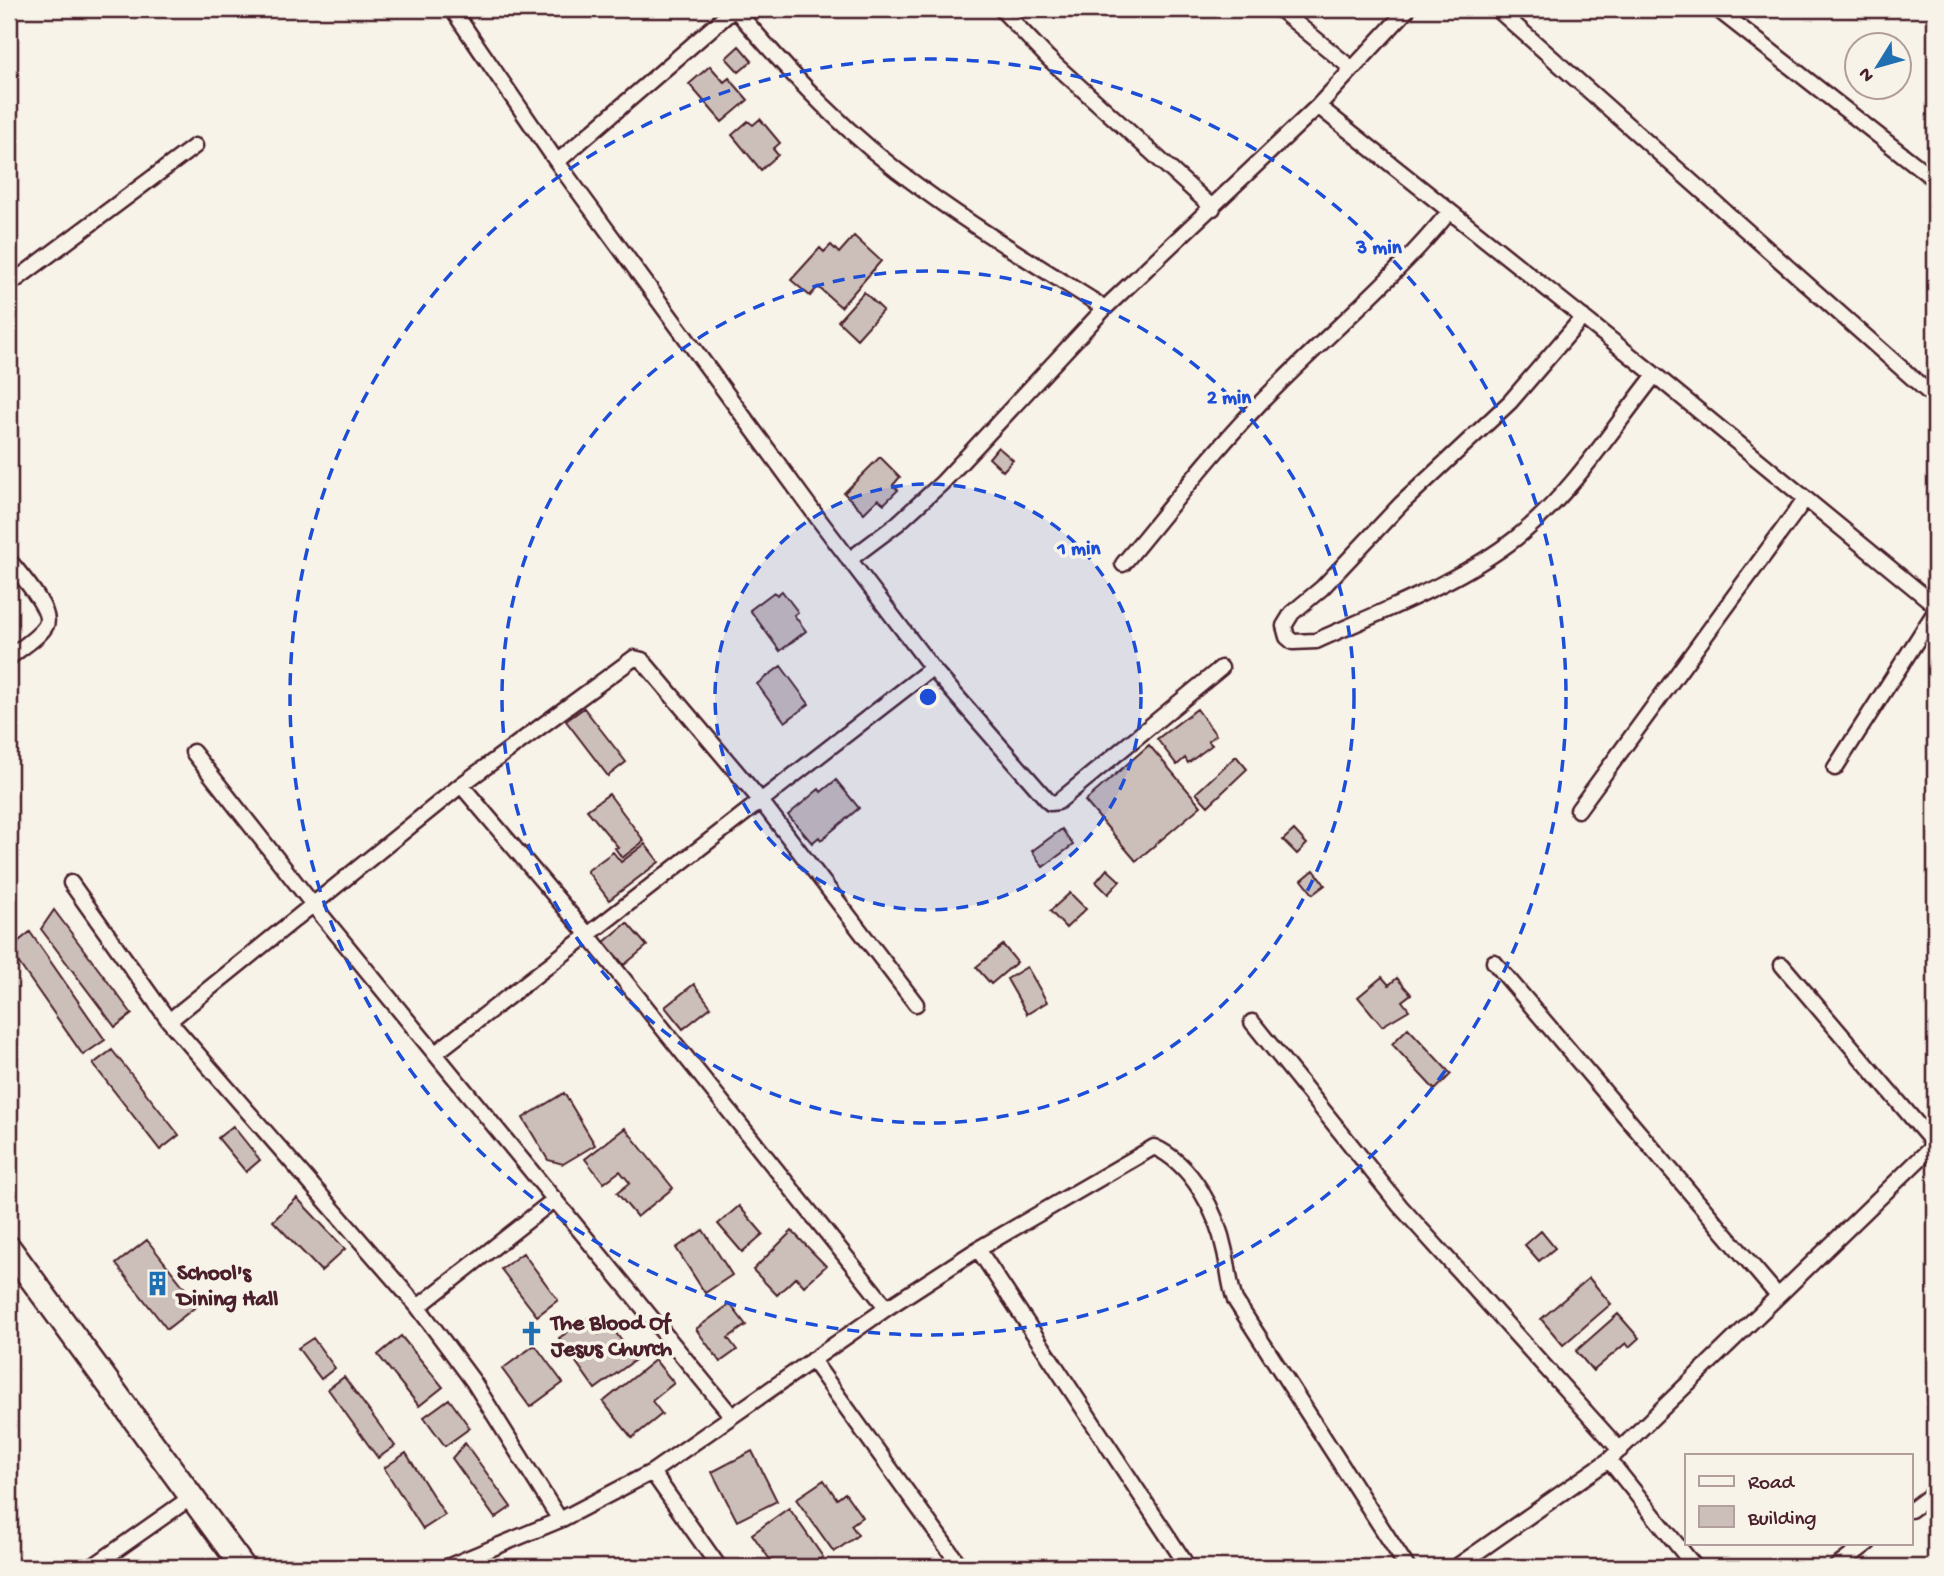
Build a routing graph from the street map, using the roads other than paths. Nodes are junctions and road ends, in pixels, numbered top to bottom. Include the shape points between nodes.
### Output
1 (453, 9) edge
2 (734, 9) edge
3 (1001, 9) edge
4 (1279, 9) edge
5 (1408, 9) edge
6 (1497, 9) edge
7 (1717, 9) edge
8 (1351, 68) junction
9 (1318, 106) junction
10 (195, 146) dead end
11 (558, 162) junction
12 (1935, 180) edge
13 (1213, 208) junction
14 (1449, 212) junction
15 (9, 285) edge
16 (1105, 308) junction
17 (1583, 317) junction
18 (1655, 375) junction
19 (1935, 398) edge
20 (1805, 499) junction
21 (9, 560) edge
22 (849, 560) junction
23 (1124, 564) dead end
24 (1935, 605) edge
25 (1935, 612) edge
26 (9, 658) edge
27 (932, 668) junction
28 (1221, 668) dead end
29 (193, 752) dead end
30 (1835, 768) dead end
31 (461, 785) junction
32 (761, 801) junction
33 (1578, 810) dead end
34 (71, 883) dead end
35 (314, 906) junction
36 (588, 935) junction
37 (1494, 962) dead end
38 (1782, 965) dead end
39 (916, 1004) dead end
40 (169, 1021) junction
41 (1252, 1022) dead end
42 (437, 1052) junction
43 (1935, 1144) edge
44 (555, 1199) junction
45 (9, 1248) edge
46 (978, 1250) junction
47 (1778, 1296) junction
48 (418, 1307) junction
49 (887, 1308) junction
50 (812, 1360) junction
51 (731, 1415) junction
52 (1615, 1455) junction
53 (652, 1472) junction
54 (1935, 1492) edge
55 (190, 1498) junction
56 (1912, 1509) edge
57 (560, 1520) junction
58 (1867, 1544) edge
59 (92, 1567) edge
60 (243, 1567) edge
61 (447, 1567) edge
62 (719, 1567) edge
63 (961, 1567) edge
64 (1188, 1567) edge
65 (1406, 1567) edge
66 (1456, 1567) edge
67 (1695, 1567) edge
68 (1836, 1567) edge

1 - 11 street
2 - 11 street
2 - 16 street via 787,71 920,188
3 - 13 street via 1048,58
4 - 8 street
5 - 8 street
6 - 19 street
7 - 12 street
8 - 9 street
9 - 13 street
9 - 14 street
10 - 15 street
11 - 22 street
13 - 16 street
14 - 17 street
14 - 23 street via 1407,262 1275,387
16 - 22 street via 942,483
17 - 18 street
17 - 18 street via 1510,402 1292,613 1284,626 1287,637 1293,642 1316,641 1464,571 1516,538 1562,493
18 - 20 street
20 - 24 street
20 - 33 street
21 - 26 street via 48,618 46,627
22 - 27 street
25 - 30 street
27 - 28 street via 1053,803
27 - 32 street
29 - 35 street
31 - 32 street via 634,658 642,660
31 - 35 street
31 - 36 street
32 - 36 street
32 - 39 street
34 - 40 street
35 - 40 street
35 - 42 street
36 - 42 street
36 - 49 street
37 - 47 street
38 - 43 street
40 - 48 street
41 - 52 street via 1400,1206
42 - 44 street
43 - 47 street
44 - 48 street
44 - 51 street
45 - 55 main road
46 - 49 street
46 - 64 street
46 - 65 street via 1154,1147 1164,1151 1193,1181 1215,1216 1235,1300
47 - 52 street
48 - 57 street via 473,1381
49 - 50 street
50 - 51 street
50 - 63 street
51 - 53 street
52 - 66 street
52 - 67 street
53 - 57 street
53 - 62 street
54 - 56 street
55 - 59 street
55 - 60 main road
57 - 61 street
58 - 68 street

